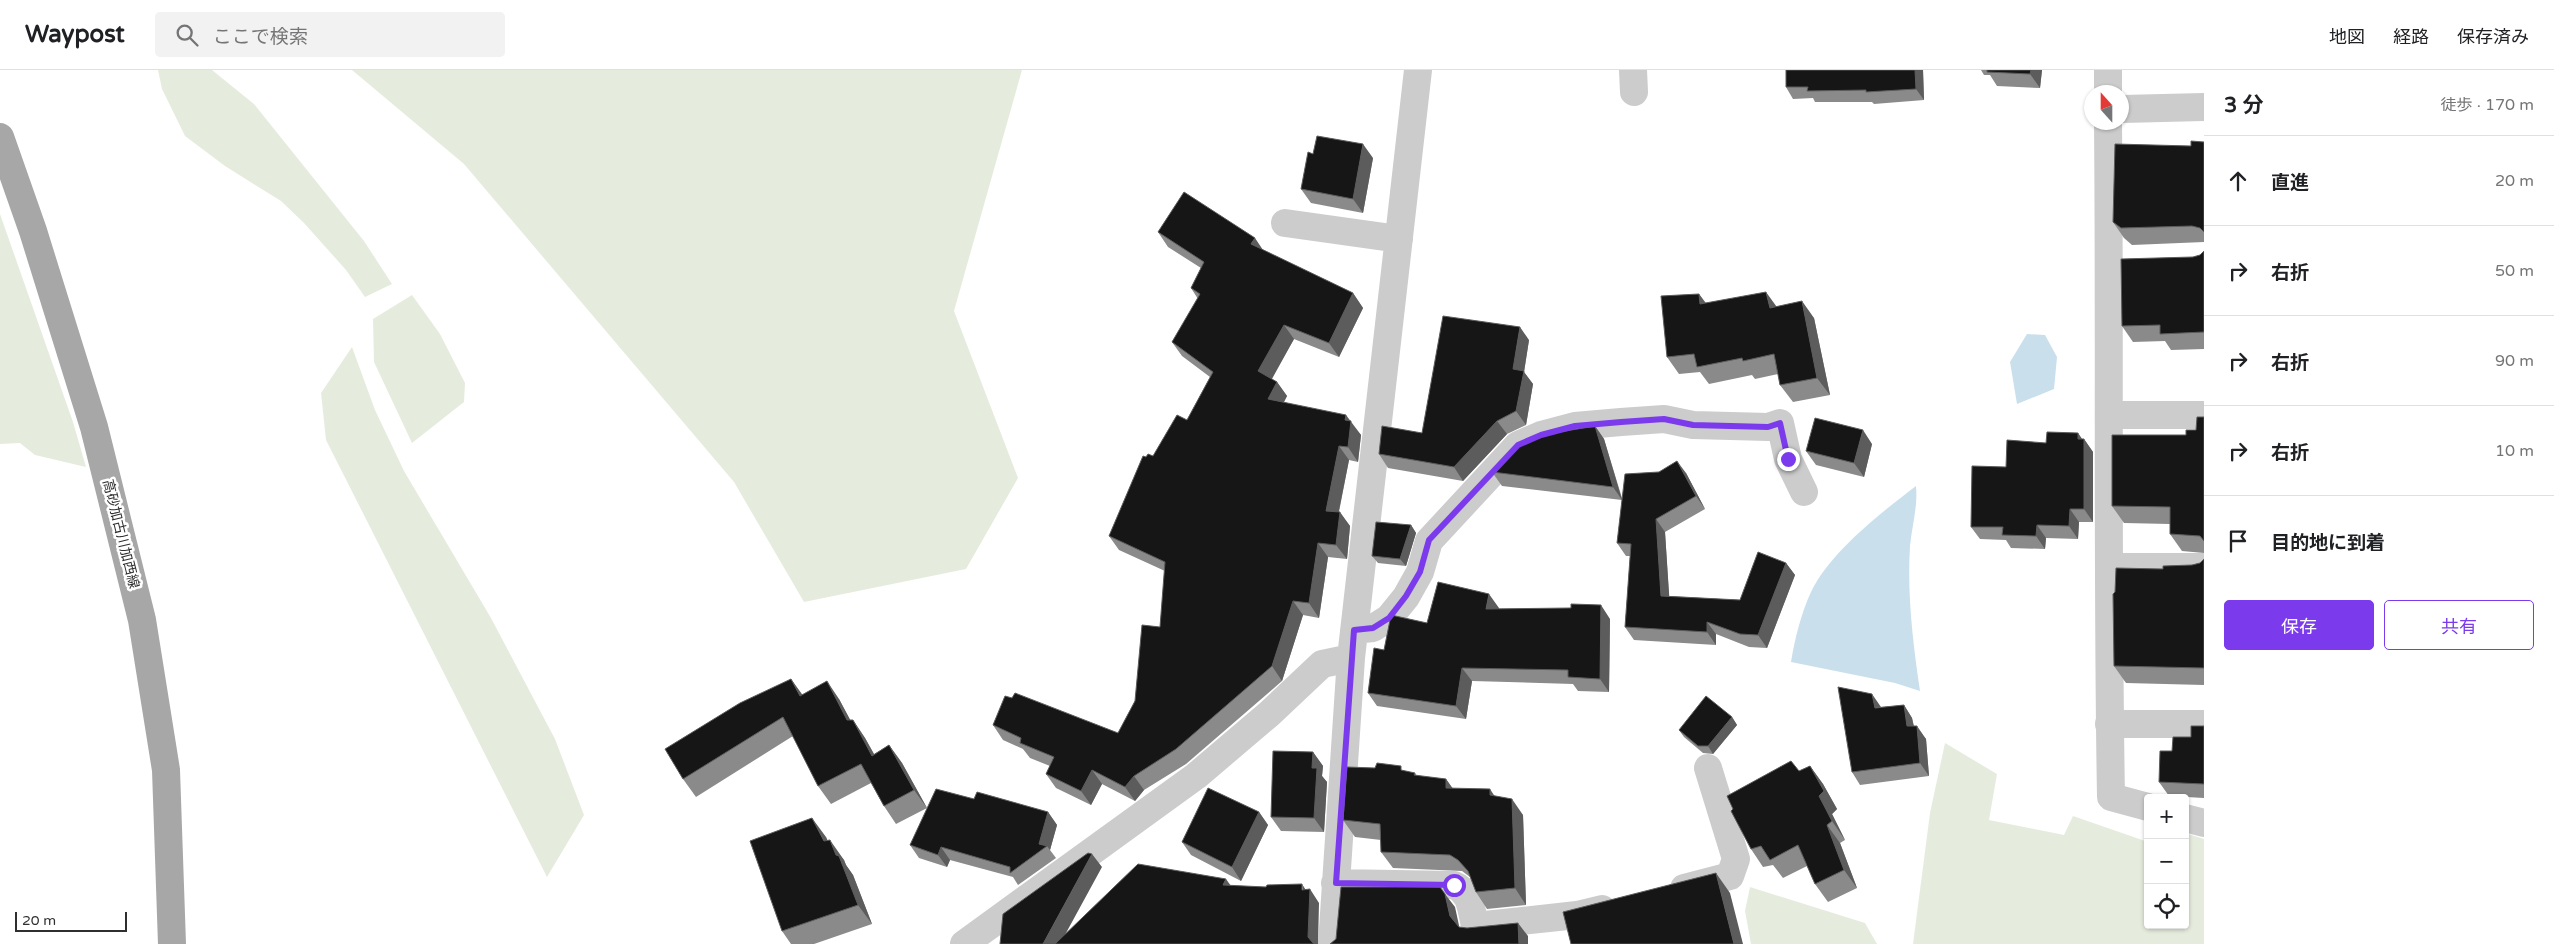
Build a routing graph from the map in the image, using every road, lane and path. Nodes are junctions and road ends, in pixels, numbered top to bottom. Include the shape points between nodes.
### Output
1 (1418, 70) edge
2 (2108, 70) edge
3 (2108, 85) edge
4 (2204, 107) edge
5 (2129, 109) edge
6 (2108, 130) edge
7 (0, 137) edge
8 (1285, 223) dead end
9 (1399, 239) junction
10 (2138, 260) edge
11 (2110, 261) junction
12 (2110, 415) junction
13 (2204, 415) edge
14 (1804, 492) dead end
15 (2109, 567) junction
16 (2204, 567) edge
17 (1354, 630) junction
18 (1351, 658) junction
19 (2109, 724) junction
20 (2204, 724) edge
21 (1708, 768) dead end
22 (2144, 806) edge
23 (2189, 819) edge
24 (2204, 823) edge
25 (1336, 883) junction
26 (1663, 893) edge
27 (1625, 903) edge
28 (172, 944) edge
29 (964, 944) edge
30 (1332, 944) edge

1 - 9 street
2 - 3 street
4 - 5 street
6 - 11 street
7 - 28 main road, 高砂加古川加西線 via 94,427 142,620 166,770
8 - 9 street
9 - 17 street
10 - 11 street
11 - 12 street
12 - 13 street
12 - 15 street
14 - 17 street via 1788,459 1780,423 1768,427 1693,425 1664,419 1575,426 1541,435 1518,445 1429,540 1420,572 1389,618 1373,628
15 - 16 street
15 - 19 street
17 - 18 street
18 - 25 street
18 - 29 street via 1322,664 1196,776
19 - 20 street
19 - 22 street via 2111,797
21 - 26 street via 1736,859 1730,876
23 - 24 street
25 - 27 street via 1454,885 1463,889 1469,898 1475,926 1577,915
25 - 30 street

